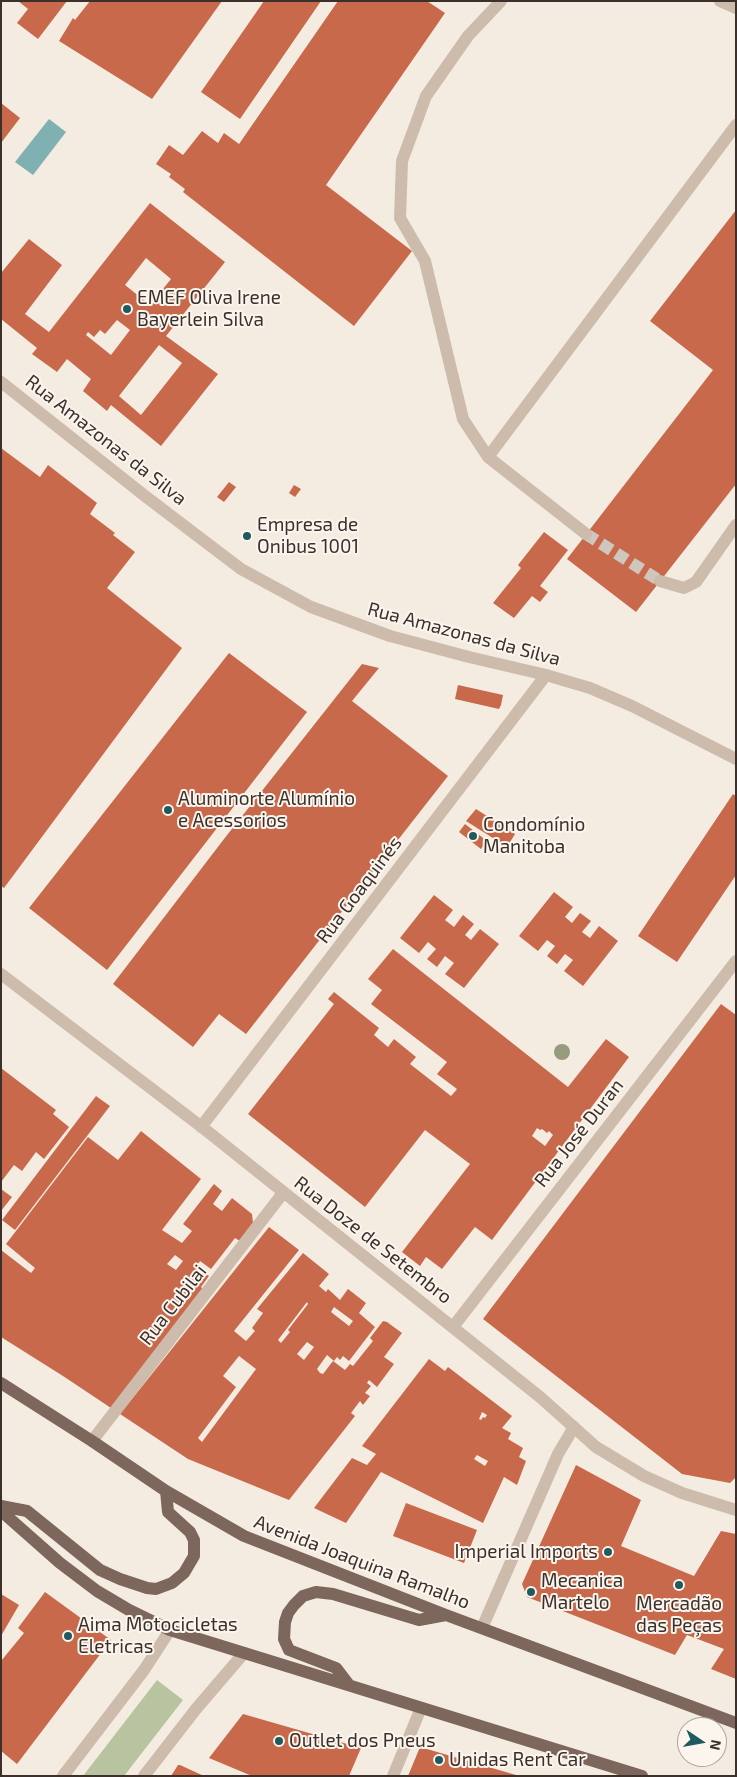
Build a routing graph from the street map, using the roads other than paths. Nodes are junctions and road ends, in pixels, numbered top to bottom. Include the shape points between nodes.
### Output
1 (501, 1) edge
2 (720, 1) edge
3 (736, 8) edge
4 (736, 125) edge
5 (1, 382) edge
6 (488, 457) junction
7 (736, 525) edge
8 (586, 534) tunnel mouth
9 (660, 581) tunnel mouth
10 (546, 675) junction
11 (736, 759) edge
12 (736, 961) edge
13 (1, 974) edge
14 (201, 1127) junction
15 (284, 1193) junction
16 (453, 1327) junction
17 (1, 1383) edge
18 (574, 1427) junction
19 (92, 1441) junction
20 (166, 1491) junction
21 (1, 1506) edge
22 (736, 1510) edge
23 (1, 1511) edge
24 (446, 1615) junction
25 (482, 1628) junction
26 (170, 1630) junction
27 (244, 1653) junction
28 (349, 1685) junction
29 (421, 1708) junction
30 (736, 1723) edge
31 (63, 1776) edge
32 (144, 1776) edge
33 (393, 1776) edge
34 (642, 1776) edge

1 - 6 street via 468,36 426,96 402,161 400,218 425,261 463,419
2 - 3 street
4 - 6 street
5 - 10 street, Rua Amazonas da Silva via 241,569 311,607 390,636
6 - 8 street
7 - 9 street via 696,582 684,588
10 - 11 street, Rua Amazonas da Silva via 590,688 632,706
10 - 14 street, Rua Goaquinés
12 - 16 street, Rua José Duran
13 - 14 street, Rua Doze de Setembro
14 - 15 street, Rua Doze de Setembro
15 - 16 street, Rua Doze de Setembro
15 - 19 street, Rua Cubilai
16 - 18 street, Rua Doze de Setembro
17 - 19 main road, Avenida Joaquina Ramalho
18 - 22 street, Rua Doze de Setembro via 596,1447 644,1476 682,1493
18 - 25 street via 558,1454
19 - 20 main road, Avenida Joaquina Ramalho
20 - 21 main road via 168,1512 190,1532 194,1540 194,1556 184,1573 172,1583 156,1589 100,1570 27,1511
20 - 24 main road, Avenida Joaquina Ramalho via 244,1536
23 - 26 main road via 97,1591
24 - 25 main road, Avenida Joaquina Ramalho
24 - 28 main road via 419,1620 333,1594 316,1592 304,1596 288,1613 285,1622 284,1639 289,1650 336,1668
25 - 30 main road, Avenida Joaquina Ramalho
26 - 27 main road
26 - 31 street via 144,1670
27 - 28 main road
27 - 32 street
28 - 29 main road
29 - 33 street
29 - 34 main road

